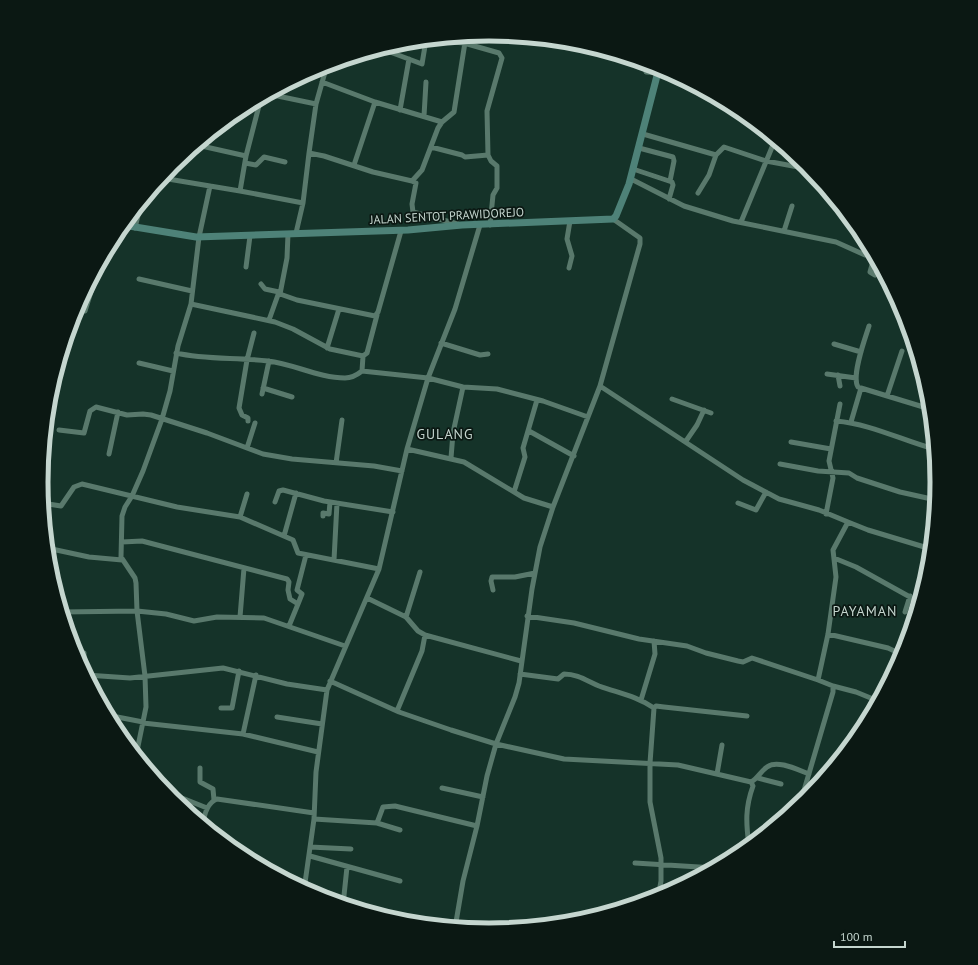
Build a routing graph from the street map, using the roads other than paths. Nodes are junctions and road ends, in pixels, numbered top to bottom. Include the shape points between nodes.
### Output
1 (457, 42) edge
2 (464, 43) junction
3 (425, 46) edge
4 (391, 52) edge
5 (410, 59) junction
6 (325, 73) edge
7 (657, 75) edge
8 (322, 82) junction
9 (426, 82) dead end
10 (276, 96) edge
11 (375, 102) junction
12 (316, 104) junction
13 (259, 106) edge
14 (400, 110) junction
15 (424, 116) junction
16 (442, 122) junction
17 (643, 134) junction
18 (773, 145) edge
19 (203, 146) edge
20 (431, 147) junction
21 (638, 148) junction
22 (309, 153) junction
23 (488, 155) junction
24 (716, 155) junction
25 (246, 156) junction
26 (766, 161) junction
27 (285, 162) dead end
28 (245, 163) junction
29 (354, 166) junction
30 (798, 167) edge
31 (633, 169) junction
32 (168, 179) edge
33 (630, 179) junction
34 (412, 181) junction
35 (670, 181) junction
36 (210, 186) junction
37 (240, 191) junction
38 (698, 193) dead end
39 (669, 199) junction
40 (303, 204) junction
41 (792, 206) dead end
42 (138, 215) edge
43 (613, 219) junction
44 (570, 221) junction
45 (741, 222) junction
46 (462, 225) junction
47 (480, 225) junction
48 (490, 225) junction
49 (130, 227) edge
50 (135, 228) junction
51 (401, 230) junction
52 (784, 232) junction
53 (296, 233) junction
54 (288, 234) junction
55 (250, 236) junction
56 (199, 237) junction
57 (865, 255) edge
58 (873, 265) edge
59 (246, 267) dead end
60 (569, 268) dead end
61 (875, 275) dead end
62 (139, 279) dead end
63 (261, 284) dead end
64 (91, 291) edge
65 (192, 292) junction
66 (279, 292) junction
67 (191, 304) junction
68 (339, 309) junction
69 (85, 311) dead end
70 (377, 315) junction
71 (269, 320) junction
72 (869, 326) dead end
73 (254, 333) dead end
74 (441, 344) junction
75 (834, 344) dead end
76 (327, 348) junction
77 (902, 351) dead end
78 (861, 352) junction
79 (176, 353) junction
80 (488, 354) dead end
81 (363, 356) junction
82 (247, 360) junction
83 (269, 361) junction
84 (139, 363) dead end
85 (362, 370) junction
86 (173, 371) junction
87 (827, 374) dead end
88 (838, 375) junction
89 (428, 378) junction
90 (856, 378) junction
91 (600, 386) junction
92 (840, 386) dead end
93 (463, 387) junction
94 (861, 388) junction
95 (887, 396) junction
96 (292, 397) dead end
97 (672, 398) dead end
98 (537, 400) junction
99 (840, 404) dead end
100 (924, 408) edge
101 (704, 410) junction
102 (118, 412) junction
103 (711, 413) dead end
104 (588, 417) junction
105 (162, 419) junction
106 (342, 420) dead end
107 (248, 421) dead end
108 (836, 421) junction
109 (851, 422) junction
110 (255, 423) dead end
111 (59, 430) dead end
112 (529, 430) junction
113 (686, 441) junction
114 (791, 442) dead end
115 (929, 447) edge
116 (247, 448) junction
117 (407, 449) junction
118 (831, 449) junction
119 (109, 454) dead end
120 (574, 456) junction
121 (451, 458) junction
122 (336, 463) junction
123 (780, 464) dead end
124 (402, 471) junction
125 (831, 472) junction
126 (514, 492) junction
127 (766, 492) junction
128 (247, 494) dead end
129 (296, 494) junction
130 (132, 496) junction
131 (930, 499) edge
132 (275, 502) dead end
133 (330, 502) junction
134 (337, 502) junction
135 (48, 503) edge
136 (738, 503) dead end
137 (554, 507) junction
138 (393, 512) junction
139 (826, 514) junction
140 (323, 516) dead end
141 (240, 517) junction
142 (848, 522) junction
143 (284, 536) junction
144 (122, 542) junction
145 (926, 547) edge
146 (53, 549) edge
147 (306, 555) junction
148 (834, 558) junction
149 (122, 560) junction
150 (334, 560) junction
151 (244, 568) junction
152 (379, 569) junction
153 (420, 572) dead end
154 (535, 573) junction
155 (493, 590) dead end
156 (910, 596) junction
157 (367, 598) junction
158 (914, 599) edge
159 (298, 604) junction
160 (136, 611) junction
161 (67, 612) edge
162 (905, 612) dead end
163 (528, 616) junction
164 (240, 617) junction
165 (406, 617) junction
166 (289, 626) junction
167 (828, 634) junction
168 (425, 635) junction
169 (654, 641) junction
170 (345, 646) junction
171 (897, 652) edge
172 (84, 653) dead end
173 (84, 658) edge
174 (521, 662) junction
175 (239, 671) junction
176 (520, 674) junction
177 (92, 675) edge
178 (256, 675) junction
179 (145, 676) junction
180 (818, 680) junction
181 (330, 681) junction
182 (833, 686) junction
183 (327, 690) junction
184 (873, 699) edge
185 (641, 700) junction
186 (221, 708) dead end
187 (654, 708) junction
188 (397, 711) junction
189 (747, 716) dead end
190 (115, 717) edge
191 (277, 717) dead end
192 (143, 722) junction
193 (322, 724) junction
194 (242, 734) junction
195 (496, 744) junction
196 (722, 745) dead end
197 (137, 749) edge
198 (318, 752) junction
199 (650, 762) junction
200 (200, 768) dead end
201 (717, 774) junction
202 (809, 774) junction
203 (758, 778) junction
204 (750, 782) junction
205 (781, 784) dead end
206 (442, 788) dead end
207 (803, 792) edge
208 (483, 797) junction
209 (180, 798) edge
210 (214, 800) junction
211 (207, 808) junction
212 (314, 813) junction
213 (204, 819) edge
214 (314, 819) junction
215 (377, 823) junction
216 (477, 826) junction
217 (400, 830) dead end
218 (748, 840) edge
219 (310, 847) junction
220 (351, 849) dead end
221 (310, 856) junction
222 (635, 863) dead end
223 (662, 866) junction
224 (347, 867) junction
225 (705, 868) edge
226 (400, 881) dead end
227 (305, 883) edge
228 (659, 890) edge
229 (344, 900) edge
230 (456, 923) edge

1 - 2 street
2 - 16 street via 456,106 454,112
2 - 23 street via 500,53 502,58 487,111
3 - 5 street via 422,64
4 - 5 street
5 - 14 street
6 - 8 street
7 - 17 main road
8 - 11 street
8 - 12 street
9 - 15 street
10 - 12 street
11 - 14 street
11 - 29 street
12 - 22 street
13 - 25 street
14 - 15 street
15 - 16 street
16 - 20 street
17 - 21 main road
17 - 24 street
18 - 26 street
19 - 25 street
20 - 23 street via 465,157
20 - 34 street via 422,170
21 - 31 main road
21 - 35 street via 673,157
22 - 29 street
22 - 40 street
23 - 48 street via 497,166 497,188 493,194
24 - 26 street via 724,147
24 - 38 street via 709,175
25 - 28 street
26 - 30 street
26 - 45 street
27 - 28 street via 264,157 256,166
28 - 37 street
29 - 34 street
31 - 33 main road
31 - 35 street
32 - 36 street
33 - 39 street
33 - 43 main road
34 - 46 street via 416,184 413,212
35 - 39 street via 673,185
36 - 37 street
36 - 56 street
37 - 40 street
39 - 45 street via 684,206
40 - 53 street
41 - 52 street
42 - 50 street
43 - 44 main road, JALAN SENTOT PRAWIDOREJO
43 - 91 street via 636,234 640,238 640,244
44 - 48 main road, JALAN SENTOT PRAWIDOREJO
44 - 60 street via 567,239 572,256
45 - 52 street
46 - 47 main road, JALAN SENTOT PRAWIDOREJO
46 - 51 main road, JALAN SENTOT PRAWIDOREJO
47 - 48 main road, JALAN SENTOT PRAWIDOREJO
47 - 74 street via 455,309
49 - 50 main road, JALAN SENTOT PRAWIDOREJO
50 - 56 main road, JALAN SENTOT PRAWIDOREJO
51 - 53 main road, JALAN SENTOT PRAWIDOREJO
51 - 70 street
52 - 57 street via 836,242
53 - 54 main road, JALAN SENTOT PRAWIDOREJO
54 - 55 main road, JALAN SENTOT PRAWIDOREJO
54 - 66 street via 287,258
55 - 56 main road, JALAN SENTOT PRAWIDOREJO
55 - 59 street
56 - 65 street
58 - 61 street via 870,272
62 - 65 street
63 - 66 street
64 - 69 street
65 - 67 street
66 - 68 street via 297,300
66 - 71 street
67 - 71 street
67 - 79 street
68 - 70 street
68 - 76 street
70 - 81 street via 367,352
71 - 76 street via 293,329
72 - 78 street
73 - 82 street
74 - 80 street via 480,355
74 - 89 street
75 - 78 street
76 - 81 street
77 - 95 street
78 - 90 street
79 - 82 street
79 - 86 street
81 - 85 street
82 - 83 street
82 - 107 street via 239,408
83 - 85 street via 326,376 346,378
83 - 96 street via 263,391
84 - 86 street
85 - 89 street
86 - 105 street
87 - 88 street
88 - 90 street
88 - 92 street
89 - 93 street
89 - 117 street
90 - 94 street via 856,385
91 - 104 street
91 - 113 street
93 - 98 street via 497,389
93 - 121 street via 453,433
94 - 95 street
94 - 109 street
95 - 100 street
97 - 101 street
98 - 104 street
98 - 112 street
99 - 108 street
101 - 103 street
101 - 113 street
102 - 105 street
102 - 111 street via 96,407 90,411 84,433
102 - 119 street
104 - 120 street
105 - 116 street
105 - 130 street
106 - 122 street
108 - 109 street
108 - 118 street
109 - 115 street
110 - 116 street
112 - 120 street
112 - 126 street via 523,451 525,457
113 - 127 street via 743,480
114 - 118 street
116 - 122 street via 284,458
117 - 121 street
117 - 124 street
118 - 125 street
120 - 137 street
121 - 126 street via 474,467
122 - 124 street
123 - 125 street
124 - 138 street
125 - 131 street via 849,473 862,480
125 - 139 street via 833,478
126 - 137 street
127 - 136 street via 756,510
127 - 139 street via 779,499
128 - 141 street
129 - 132 street via 280,490
129 - 133 street
129 - 143 street
130 - 135 street via 82,484 74,487 61,506
130 - 141 street via 177,507
130 - 144 street via 122,516
133 - 134 street
133 - 140 street via 328,514 323,513
134 - 138 street
134 - 150 street
137 - 154 street via 540,547
138 - 152 street
139 - 142 street
141 - 143 street
142 - 145 street
142 - 148 street via 833,550
143 - 147 street via 295,542 298,553
144 - 149 street
144 - 151 street via 142,541
146 - 149 street via 89,557
147 - 150 street
147 - 159 street via 297,590 302,594
148 - 156 street
148 - 167 street via 836,576
149 - 160 street via 135,578
150 - 152 street
151 - 159 street via 289,580 290,599
151 - 164 street
152 - 157 street
153 - 165 street
154 - 155 street via 515,577 492,577
154 - 163 street
156 - 158 street
156 - 162 street
157 - 165 street
157 - 170 street
159 - 166 street
160 - 161 street
160 - 164 street via 194,620
160 - 179 street
163 - 169 street
163 - 174 street
164 - 166 street via 264,618
165 - 168 street
166 - 170 street
167 - 171 street
167 - 180 street
168 - 174 street
168 - 188 street via 422,651
169 - 180 street via 687,646 743,662 752,658
169 - 185 street via 654,654
170 - 181 street
172 - 173 street
174 - 176 street
175 - 178 street
175 - 179 street via 223,668
175 - 186 street via 232,708
176 - 185 street via 558,679 564,674 569,674
176 - 195 street via 515,697
177 - 179 street via 112,678
178 - 183 street via 287,684
178 - 194 street
179 - 192 street via 146,707
180 - 182 street
181 - 183 street
181 - 188 street
182 - 184 street
182 - 202 street
183 - 193 street
185 - 187 street
187 - 189 street
187 - 199 street
188 - 195 street
190 - 192 street
191 - 193 street
192 - 194 street
192 - 197 street
193 - 198 street
194 - 198 street
195 - 199 street via 564,759
195 - 208 street
196 - 201 street
198 - 212 street
199 - 201 street
199 - 223 street via 650,802
200 - 210 street via 200,782 213,789
201 - 204 street
202 - 203 street via 774,764 766,767
202 - 207 street
203 - 204 street
203 - 205 street
204 - 218 street via 753,786 746,806
206 - 208 street
208 - 216 street
209 - 211 street
210 - 211 street
210 - 212 street via 238,801
211 - 213 street
212 - 214 street
214 - 215 street
214 - 219 street
215 - 216 street via 383,807 396,806
215 - 217 street
216 - 230 street
219 - 220 street
219 - 221 street
221 - 224 street
221 - 227 street
222 - 223 street
223 - 225 street
223 - 228 street
224 - 226 street
224 - 229 street

